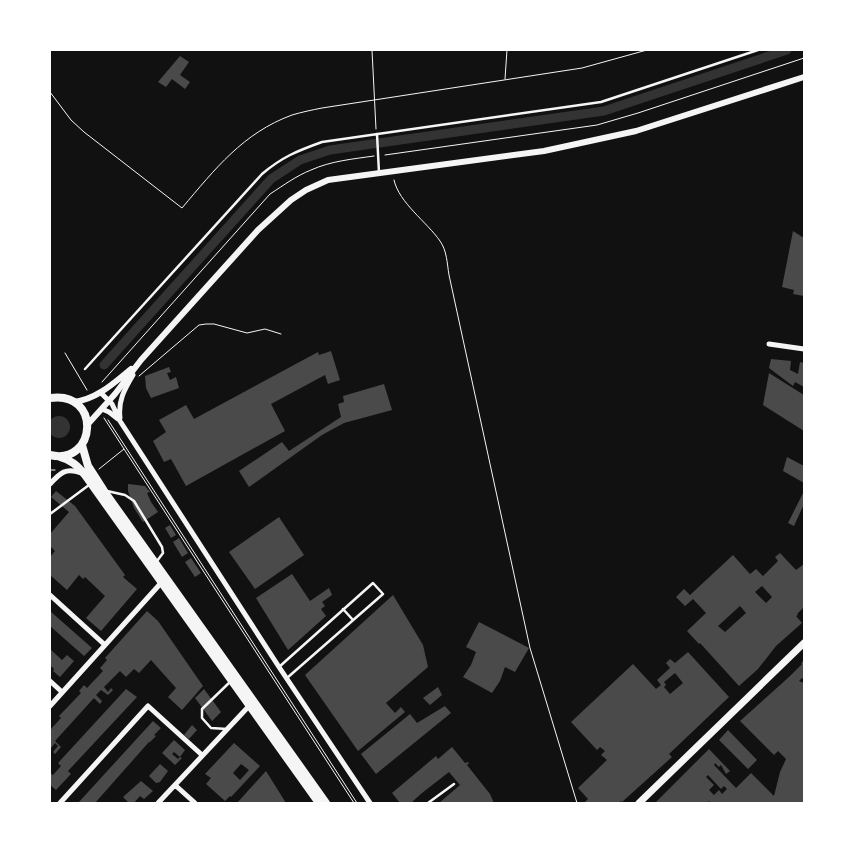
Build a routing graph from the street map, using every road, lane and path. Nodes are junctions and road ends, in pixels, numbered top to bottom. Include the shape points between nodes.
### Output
1 (372, 50) edge
2 (507, 50) edge
3 (647, 50) edge
4 (758, 50) edge
5 (804, 58) edge
6 (804, 76) edge
7 (505, 80) junction
8 (50, 92) edge
9 (375, 99) junction
10 (377, 134) junction
11 (379, 155) junction
12 (392, 172) junction
13 (380, 174) junction
14 (281, 334) dead end
15 (768, 344) dead end
16 (804, 349) edge
17 (65, 353) dead end
18 (141, 360) junction
19 (85, 369) dead end
20 (131, 377) junction
21 (101, 383) dead end
22 (100, 393) junction
23 (89, 395) junction
24 (50, 398) edge
25 (109, 401) junction
26 (74, 402) junction
27 (101, 410) junction
28 (120, 421) junction
29 (88, 424) junction
30 (82, 445) junction
31 (124, 449) junction
32 (50, 455) edge
33 (60, 457) junction
34 (50, 470) edge
35 (57, 470) dead end
36 (89, 475) junction
37 (91, 483) junction
38 (50, 484) edge
39 (104, 491) junction
40 (50, 514) edge
41 (152, 564) junction
42 (161, 582) junction
43 (50, 596) edge
44 (343, 609) junction
45 (353, 620) junction
46 (105, 645) junction
47 (804, 645) edge
48 (279, 666) junction
49 (287, 678) junction
50 (50, 681) edge
51 (231, 681) junction
52 (62, 692) junction
53 (50, 706) edge
54 (249, 706) junction
55 (227, 729) junction
56 (202, 755) junction
57 (454, 784) dead end
58 (175, 785) junction
59 (60, 803) edge
60 (158, 803) edge
61 (194, 803) edge
62 (319, 803) edge
63 (326, 803) edge
64 (356, 803) edge
65 (370, 803) edge
66 (428, 803) edge
67 (577, 803) edge
68 (639, 803) edge

1 - 9 path
2 - 7 path
3 - 7 path via 582,68
4 - 10 lane via 601,102
5 - 11 path via 597,125
6 - 12 street via 636,131 544,151
7 - 9 path
8 - 9 path via 84,132 182,208 233,150 253,134 294,115
9 - 10 path
10 - 11 lane
10 - 19 lane via 322,142 279,160 240,196
11 - 13 lane
11 - 21 path via 312,169 270,194
12 - 13 street
12 - 67 path via 398,191 445,251 530,648
13 - 18 street via 328,180 291,200 258,230
14 - 20 path via 265,329 247,333 214,324 199,325 138,376
15 - 16 street
17 - 23 path
18 - 20 street
18 - 22 street
18 - 25 street
20 - 28 street via 120,398
22 - 23 street
22 - 25 street
23 - 26 street
24 - 26 main road via 66,398
25 - 27 street
25 - 28 street
26 - 29 main road via 84,411
27 - 28 street via 110,412
27 - 29 street
27 - 31 path
27 - 64 path
28 - 48 street
29 - 30 main road
30 - 33 main road
30 - 36 main road
31 - 36 path
31 - 64 path
32 - 33 main road
33 - 36 main road via 74,462
34 - 35 path
36 - 37 main road
36 - 38 street via 65,470
36 - 39 main road
37 - 40 lane
37 - 41 main road
39 - 41 main road
39 - 41 lane via 125,495 134,501 162,547 163,553
41 - 42 main road
41 - 63 main road
42 - 46 street
42 - 51 main road
43 - 46 street
44 - 45 lane
44 - 45 lane via 373,583 383,594
44 - 48 lane
45 - 49 lane
46 - 52 street
47 - 68 main road
48 - 49 street
49 - 65 street
50 - 52 street
51 - 54 main road
51 - 55 lane via 202,709 202,718 211,728
52 - 53 street
54 - 55 street
54 - 62 main road
55 - 56 street
56 - 58 street
56 - 59 street via 148,706
57 - 66 lane
58 - 60 street
58 - 61 street

